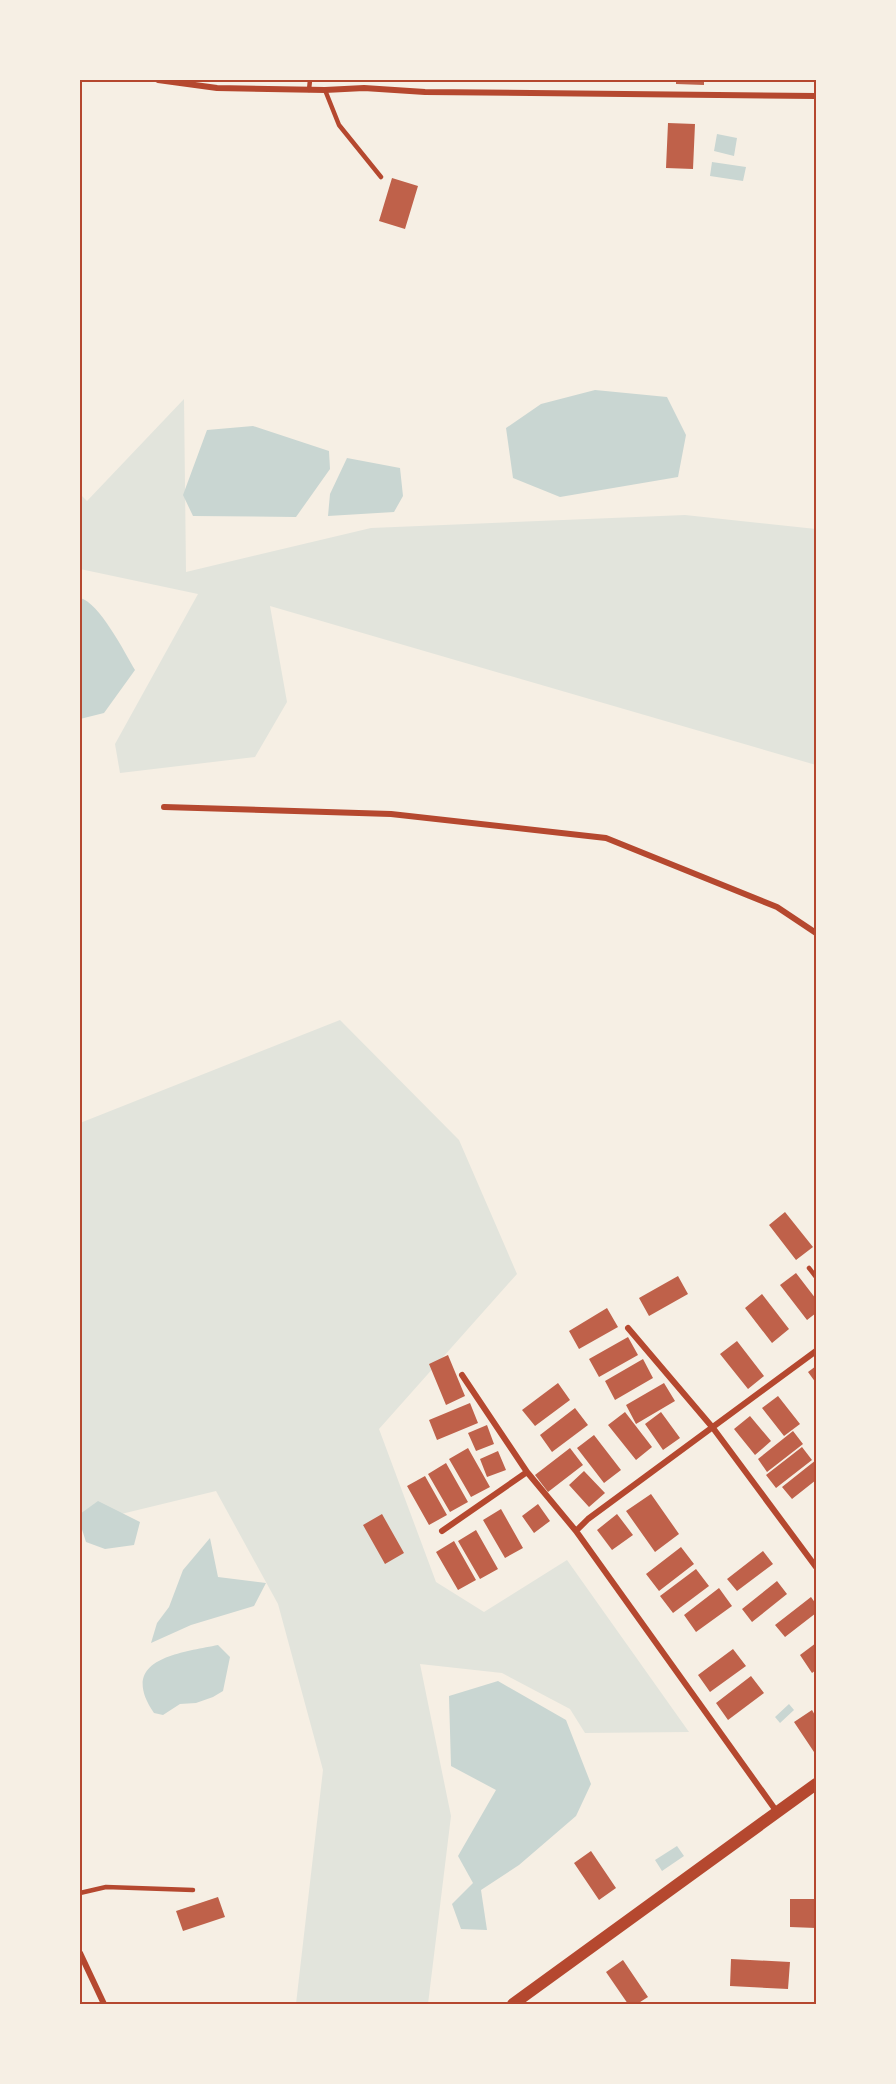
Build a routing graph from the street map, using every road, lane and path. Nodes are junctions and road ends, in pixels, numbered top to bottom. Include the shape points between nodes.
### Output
1 (158, 80) edge
2 (310, 80) edge
3 (309, 90) junction
4 (325, 90) junction
5 (816, 96) edge
6 (381, 177) dead end
7 (164, 807) dead end
8 (816, 933) edge
9 (809, 1268) dead end
10 (816, 1277) edge
11 (628, 1328) dead end
12 (816, 1351) edge
13 (462, 1375) dead end
14 (713, 1428) junction
15 (527, 1472) junction
16 (442, 1531) dead end
17 (576, 1531) junction
18 (816, 1567) edge
19 (816, 1784) edge
20 (777, 1812) junction
21 (193, 1890) dead end
22 (80, 1893) edge
23 (80, 1953) edge
24 (104, 2004) edge
25 (513, 2004) edge

1 - 3 street via 218,88
2 - 3 lane
3 - 4 street
4 - 5 street
4 - 6 lane via 339,125
7 - 8 street via 392,814 606,838 777,907
9 - 10 lane
11 - 14 street
12 - 14 street
13 - 15 street
14 - 17 street
14 - 18 street
15 - 16 street
15 - 17 street
17 - 20 street
19 - 20 main road
20 - 25 main road
21 - 22 lane via 106,1887
23 - 24 street

